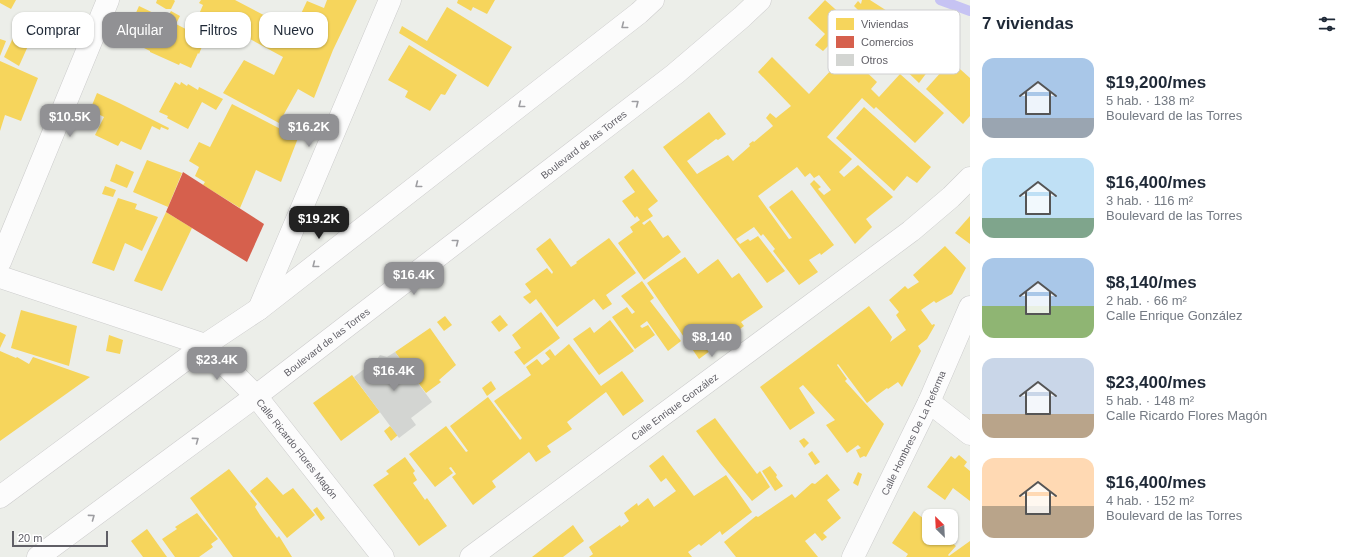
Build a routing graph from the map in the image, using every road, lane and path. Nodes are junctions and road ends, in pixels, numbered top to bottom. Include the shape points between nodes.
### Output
1 (108, 0) edge
2 (390, 0) edge
3 (653, 0) edge
4 (760, 0) edge
5 (970, 178) edge
6 (0, 262) edge
7 (0, 277) edge
8 (970, 307) edge
9 (259, 309) junction
10 (205, 345) junction
11 (256, 396) junction
12 (929, 402) junction
13 (970, 434) edge
14 (0, 497) edge
15 (38, 557) edge
16 (383, 557) edge
17 (471, 557) edge
18 (853, 557) edge

1 - 6 street
2 - 9 street
3 -> 9 street via 639,14
11 -> 4 street, Boulevard de las Torres via 675,74
5 - 17 street, Calle Enrique González via 911,231
7 - 10 street, Calle Ricardo Flores Magón
8 - 12 street, Calle Hombres De La Reforma
9 - 10 street
10 - 11 street, Calle Ricardo Flores Magón
10 - 14 street
15 -> 11 street, Boulevard de las Torres
11 - 16 street, Calle Ricardo Flores Magón
12 - 13 street
12 - 18 street, Calle Hombres De La Reforma

